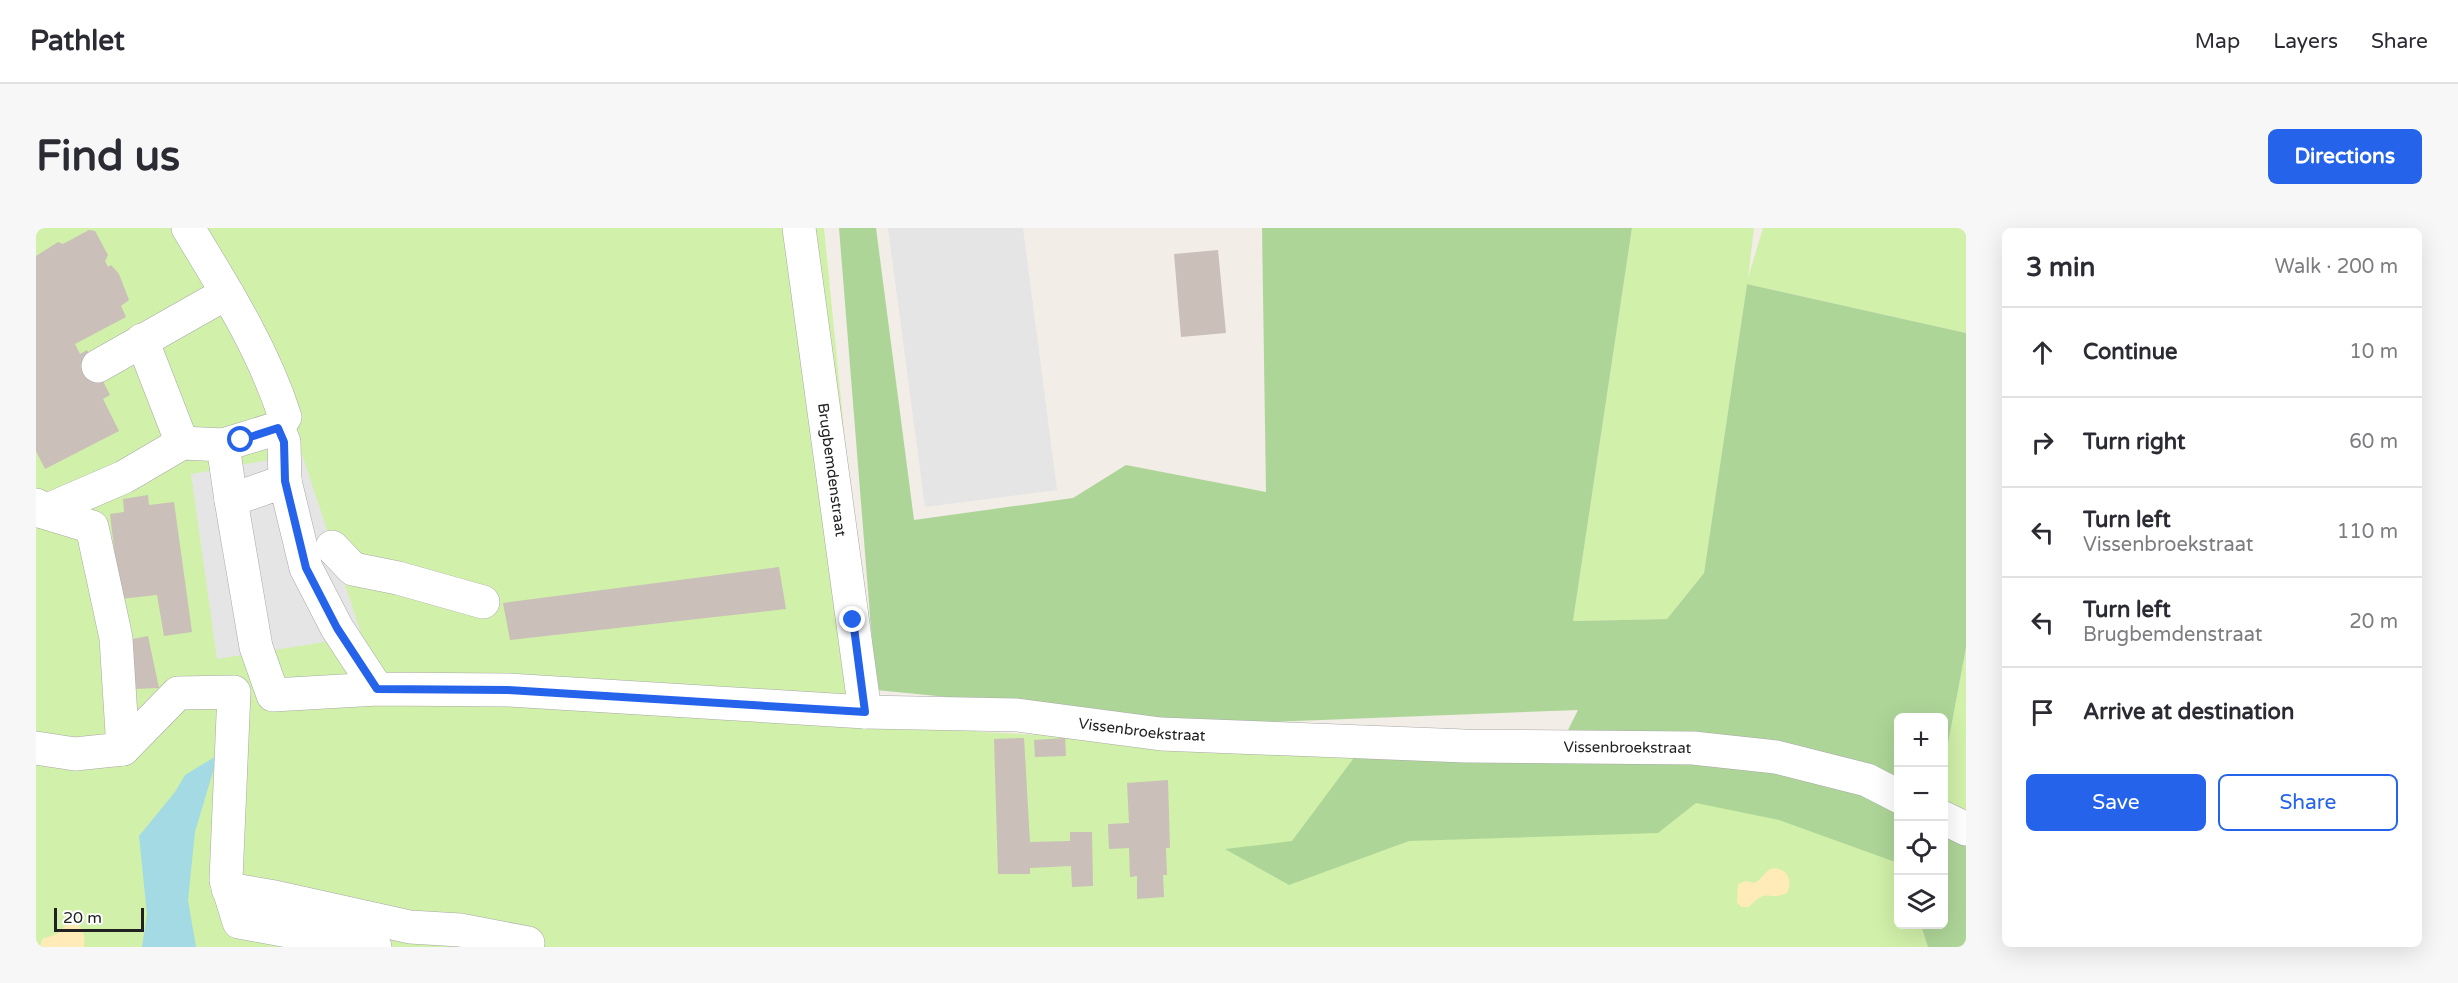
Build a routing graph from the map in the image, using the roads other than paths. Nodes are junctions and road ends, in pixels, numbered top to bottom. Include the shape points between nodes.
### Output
1 (188, 228) edge
2 (800, 228) edge
3 (227, 293) junction
4 (142, 340) junction
5 (98, 366) dead end
6 (278, 428) junction
7 (182, 443) junction
8 (223, 445) junction
9 (285, 481) junction
10 (231, 500) junction
11 (39, 509) edge
12 (333, 547) dead end
13 (483, 602) dead end
14 (377, 689) junction
15 (865, 712) junction
16 (36, 748) edge
17 (123, 749) junction
18 (1894, 794) edge
19 (1948, 820) edge
20 (1966, 829) edge
21 (228, 890) junction
22 (528, 943) dead end
23 (375, 947) edge

1 - 3 street
2 - 15 street, Brugbemdenstraat
3 - 4 street
3 - 6 street via 269,371 285,417
4 - 5 street
4 - 7 street
6 - 8 street
6 - 9 street via 284,442
7 - 8 street
7 - 11 street via 124,477
8 - 10 street
9 - 10 street
9 - 14 street via 306,568 337,628
10 - 14 street, Vissenbroekstraat via 256,647 273,696
11 - 17 street via 93,527 116,638
12 - 13 street via 353,569
14 - 15 street, Vissenbroekstraat via 508,690
15 - 18 street, Vissenbroekstraat via 1017,715 1161,734 1465,746 1693,748 1776,758 1867,780
16 - 17 street via 75,754
17 - 21 street via 178,693 234,692 225,880
19 - 20 street
21 - 22 street via 410,927 460,930
21 - 23 street via 239,922

